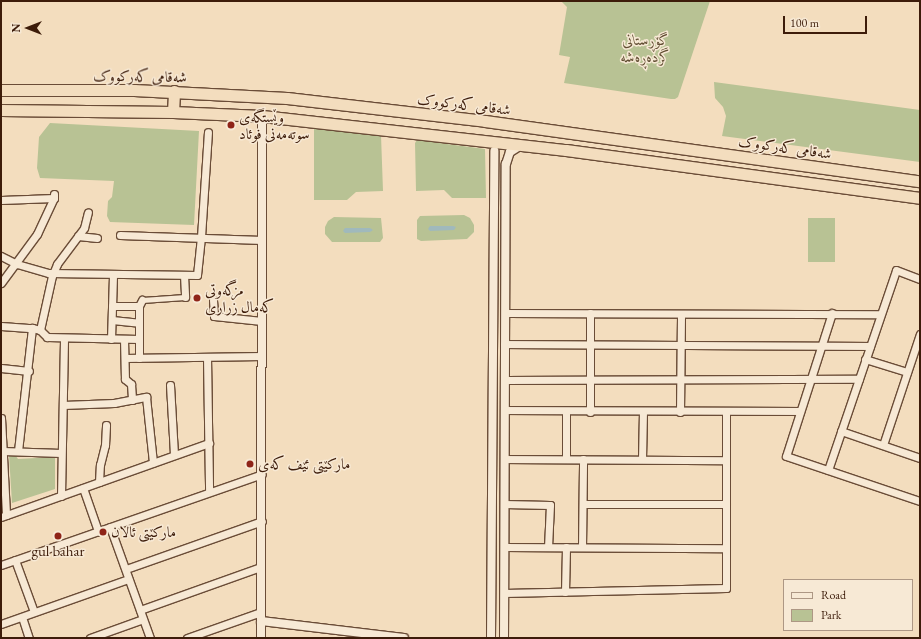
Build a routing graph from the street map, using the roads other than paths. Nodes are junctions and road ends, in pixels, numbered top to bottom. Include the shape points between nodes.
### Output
1 (1, 90) edge
2 (174, 91) junction
3 (1, 110) edge
4 (172, 112) junction
5 (262, 116) junction
6 (208, 132) dead end
7 (480, 141) junction
8 (521, 145) junction
9 (494, 151) junction
10 (506, 164) junction
11 (920, 181) edge
12 (920, 198) edge
13 (1, 200) edge
14 (88, 212) dead end
15 (120, 235) dead end
16 (78, 236) junction
17 (201, 237) junction
18 (97, 238) dead end
19 (262, 240) junction
20 (1, 256) edge
21 (17, 264) junction
22 (53, 273) junction
23 (113, 274) junction
24 (184, 275) junction
25 (920, 279) edge
26 (1, 283) edge
27 (185, 297) joint
28 (213, 300) dead end
29 (140, 303) junction
30 (112, 306) junction
31 (590, 313) junction
32 (832, 313) junction
33 (505, 314) junction
34 (681, 314) junction
35 (880, 314) junction
36 (112, 320) junction
37 (262, 321) junction
38 (139, 323) junction
39 (1, 326) edge
40 (36, 329) junction
41 (920, 334) edge
42 (64, 338) junction
43 (111, 339) junction
44 (124, 339) junction
45 (139, 339) junction
46 (504, 344) junction
47 (590, 344) junction
48 (680, 344) junction
49 (823, 345) junction
50 (870, 346) junction
51 (262, 356) junction
52 (208, 357) junction
53 (125, 358) junction
54 (139, 358) junction
55 (865, 359) junction
56 (493, 364) junction
57 (504, 364) junction
58 (1, 368) edge
59 (29, 371) junction
60 (907, 372) junction
61 (811, 378) junction
62 (590, 379) junction
63 (680, 379) junction
64 (859, 379) junction
65 (504, 380) junction
66 (170, 385) dead end
67 (132, 400) junction
68 (63, 405) junction
69 (504, 410) junction
70 (800, 411) junction
71 (566, 412) junction
72 (590, 412) junction
73 (643, 412) junction
74 (680, 412) junction
75 (726, 412) junction
76 (1, 418) edge
77 (106, 426) dead end
78 (841, 431) junction
79 (209, 443) junction
80 (883, 445) junction
81 (3, 451) junction
82 (18, 451) junction
83 (61, 453) junction
84 (174, 455) junction
85 (920, 458) edge
86 (504, 460) junction
87 (566, 460) junction
88 (583, 460) junction
89 (642, 460) junction
90 (726, 460) junction
91 (153, 463) junction
92 (828, 470) junction
93 (262, 474) junction
94 (99, 482) junction
95 (83, 488) junction
96 (209, 491) junction
97 (61, 496) junction
98 (920, 501) edge
99 (504, 504) junction
100 (583, 504) junction
101 (726, 504) junction
102 (493, 514) junction
103 (504, 515) junction
104 (4, 516) edge
105 (262, 521) junction
106 (110, 527) junction
107 (98, 531) junction
108 (504, 547) junction
109 (548, 547) junction
110 (566, 547) junction
111 (582, 547) junction
112 (726, 548) junction
113 (15, 560) junction
114 (1, 566) edge
115 (262, 567) junction
116 (126, 569) junction
117 (128, 579) junction
118 (565, 592) junction
119 (504, 593) junction
120 (140, 610) junction
121 (34, 612) junction
122 (262, 612) junction
123 (22, 617) junction
124 (143, 619) junction
125 (262, 622) junction
126 (1, 624) edge
127 (105, 636) edge
128 (191, 637) edge
129 (29, 638) edge
130 (90, 638) edge
131 (150, 638) edge
132 (262, 638) edge
133 (404, 638) edge
134 (491, 638) edge
135 (504, 638) edge

1 - 2 highway, شەقامی کەرکووک
2 - 4 highway
2 - 11 highway, شەقامی کەرکووک via 280,97 353,105
3 - 4 highway
4 - 5 highway
5 - 7 highway
5 - 19 street
6 - 17 street
7 - 8 highway
7 - 9 street
8 - 10 street via 510,152
8 - 12 highway
9 - 10 street
9 - 56 street
10 - 33 street
13 - 21 street via 54,196 37,234
14 - 16 street via 84,228
15 - 17 street
16 - 18 street
16 - 22 street
17 - 19 street
17 - 24 street via 197,275
19 - 37 street
20 - 21 street
21 - 22 street
21 - 26 street
22 - 23 street
22 - 40 street
23 - 24 street
23 - 30 street
24 - 27 street
25 - 35 street via 896,270
27 - 29 street
28 - 37 street via 214,316
29 - 30 street
29 - 38 street
30 - 36 street
31 - 33 street
31 - 34 street
31 - 47 street
32 - 34 street
32 - 35 street
32 - 49 street
33 - 46 street
34 - 48 street
35 - 50 street
36 - 38 street
36 - 43 street
37 - 51 street
38 - 45 street
39 - 40 street
40 - 42 street via 47,337
40 - 59 street
41 - 60 street
42 - 43 street
42 - 68 street
43 - 44 street
44 - 45 street
44 - 53 street
45 - 54 street
46 - 47 street
46 - 57 street
47 - 48 street
47 - 62 street
48 - 49 street
48 - 63 street
49 - 50 street
49 - 61 street
50 - 55 street
51 - 52 street
51 - 93 street
52 - 54 street
52 - 79 street
53 - 54 street
53 - 67 street via 125,379 131,384
55 - 60 street
55 - 64 street
56 - 57 street
56 - 102 street
57 - 65 street
58 - 59 street
59 - 82 street
60 - 80 street
61 - 63 street
61 - 64 street
61 - 70 street
62 - 63 street
62 - 65 street
62 - 72 street
63 - 74 street
64 - 78 street
65 - 69 street
66 - 84 street
67 - 68 street
67 - 91 street via 146,397
68 - 83 street
69 - 71 street
69 - 86 street
70 - 75 street
70 - 92 street via 786,456
71 - 72 street
71 - 87 street
72 - 73 street
73 - 74 street
73 - 89 street
74 - 75 street
75 - 90 street
76 - 81 street
77 - 94 street
78 - 80 street
78 - 92 street
79 - 84 street
79 - 96 street
80 - 85 street
81 - 82 street
81 - 104 street
82 - 83 street
83 - 97 street
84 - 91 street
86 - 87 street
86 - 99 street
87 - 88 street
88 - 89 street
88 - 100 street
89 - 90 street
90 - 101 street
91 - 94 street
92 - 98 street
93 - 96 street
93 - 105 street
94 - 95 street
95 - 97 street
95 - 107 street
96 - 106 street
97 - 104 street
99 - 103 street
99 - 109 street via 550,505
100 - 101 street
100 - 111 street
101 - 112 street
102 - 103 street
102 - 134 street
103 - 108 street
105 - 115 street
105 - 116 street
106 - 107 street
106 - 116 street
107 - 113 street
108 - 109 street
108 - 119 street
109 - 110 street
110 - 111 street
110 - 118 street
111 - 112 street
112 - 118 street via 726,588
113 - 114 street
113 - 121 street
115 - 120 street
115 - 122 street
116 - 117 street
117 - 120 street
117 - 121 street
118 - 119 street
119 - 135 street
120 - 124 street
121 - 123 street
122 - 125 street
122 - 128 street
123 - 126 street
123 - 129 street
124 - 127 street
124 - 131 street
125 - 132 street
125 - 133 street
127 - 130 street

